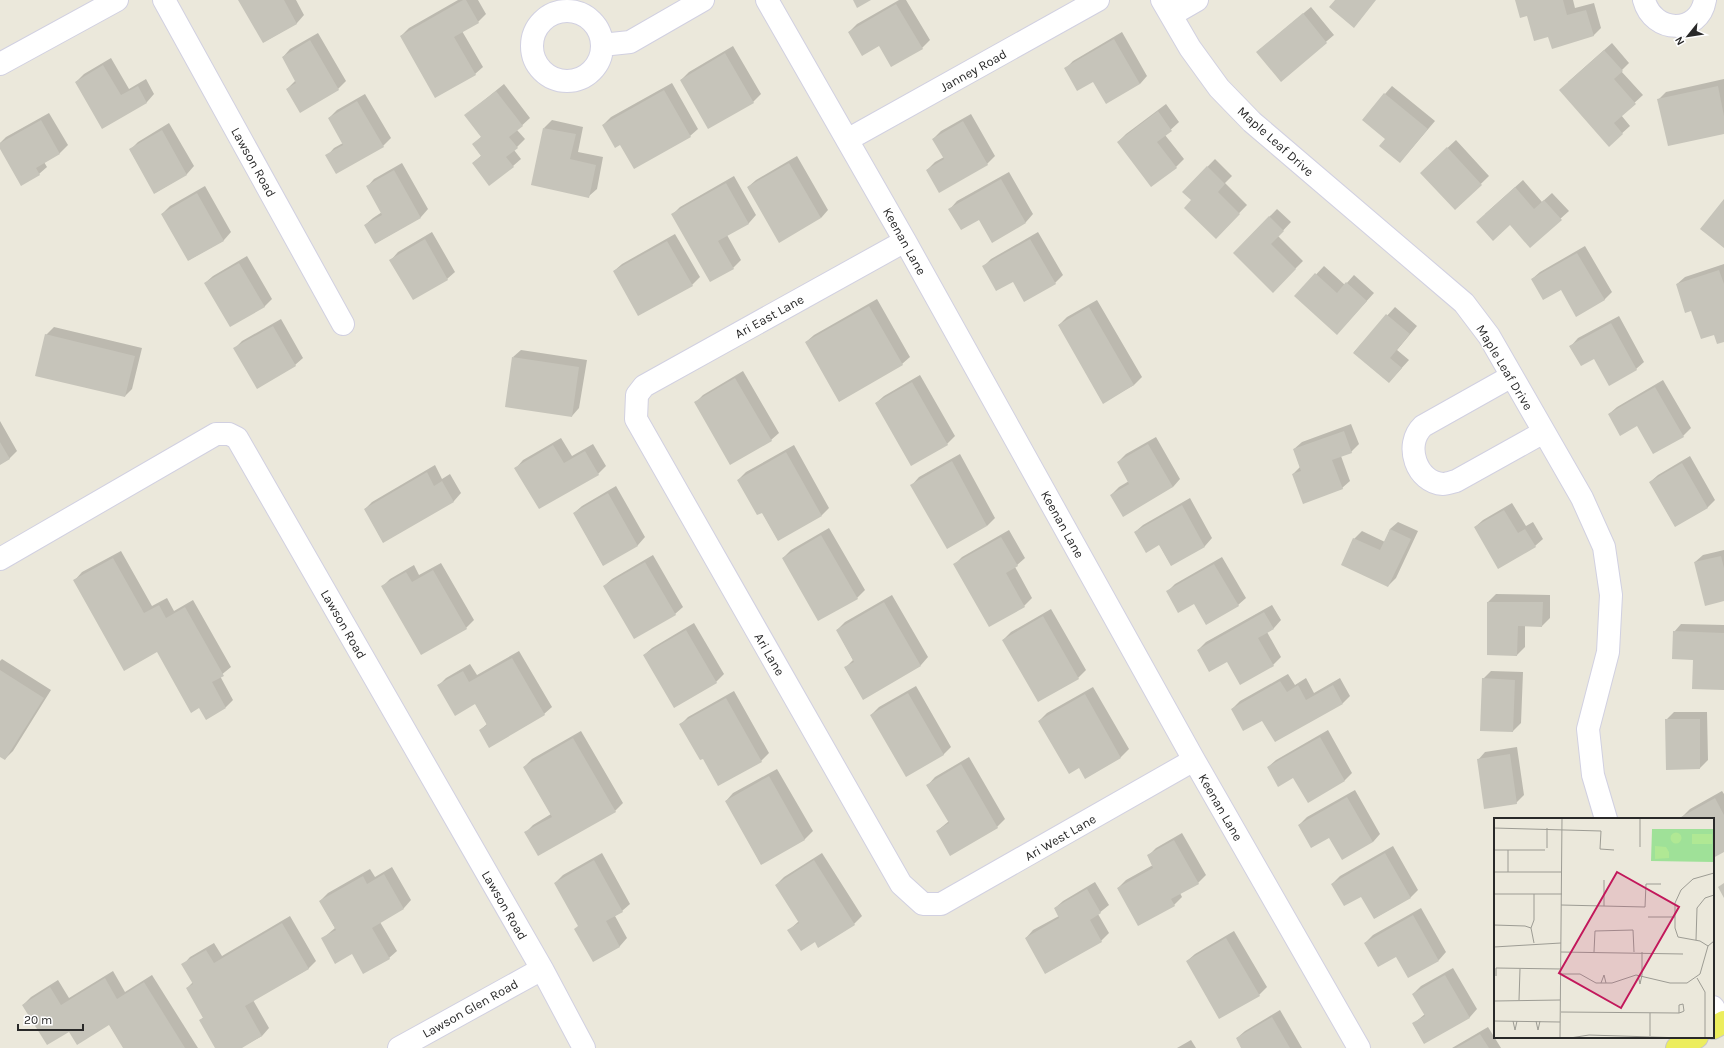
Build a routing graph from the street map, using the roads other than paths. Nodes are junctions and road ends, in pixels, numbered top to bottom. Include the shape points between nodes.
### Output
1 (117, 0) edge
2 (164, 0) edge
3 (703, 0) edge
4 (767, 0) edge
5 (1098, 0) edge
6 (1197, 0) edge
7 (1644, 0) edge
8 (1705, 0) edge
9 (1166, 7) edge
10 (602, 45) dead end
11 (0, 64) edge
12 (847, 140) junction
13 (904, 241) junction
14 (343, 324) dead end
15 (1512, 376) junction
16 (637, 395) joint
17 (1544, 432) junction
18 (0, 559) edge
19 (1194, 760) junction
20 (1606, 818) edge
21 (923, 904) joint
22 (542, 969) junction
23 (1695, 1038) edge
24 (398, 1048) edge
25 (584, 1048) edge
26 (1359, 1048) edge
27 (1678, 1048) edge

1 - 11 street
2 - 14 street, Lawson Road
3 - 10 street via 630,42
4 - 12 street, Keenan Lane
5 - 12 street, Janney Road
6 - 9 street
7 - 8 street via 1652,17 1660,23 1681,26 1699,14
9 - 15 street, Maple Leaf Drive via 1190,48 1219,88 1252,122 1464,303 1489,336
12 - 13 street, Keenan Lane
13 - 16 street, Ari East Lane via 644,386
13 - 19 street, Keenan Lane
15 - 17 street, Maple Leaf Drive
15 - 17 street via 1418,430 1413,443 1413,458 1432,481 1443,484 1456,481
16 - 21 street, Ari Lane via 636,420 901,884
17 - 20 street, Maple Leaf Drive via 1582,498 1604,547 1611,595 1608,652 1588,730 1593,775
18 - 22 street, Lawson Road via 216,434 229,434 237,438
19 - 21 street, Ari West Lane via 942,904
19 - 26 street, Keenan Lane
22 - 24 street, Lawson Glen Road
22 - 25 street, Lawson Road
23 - 27 main road

